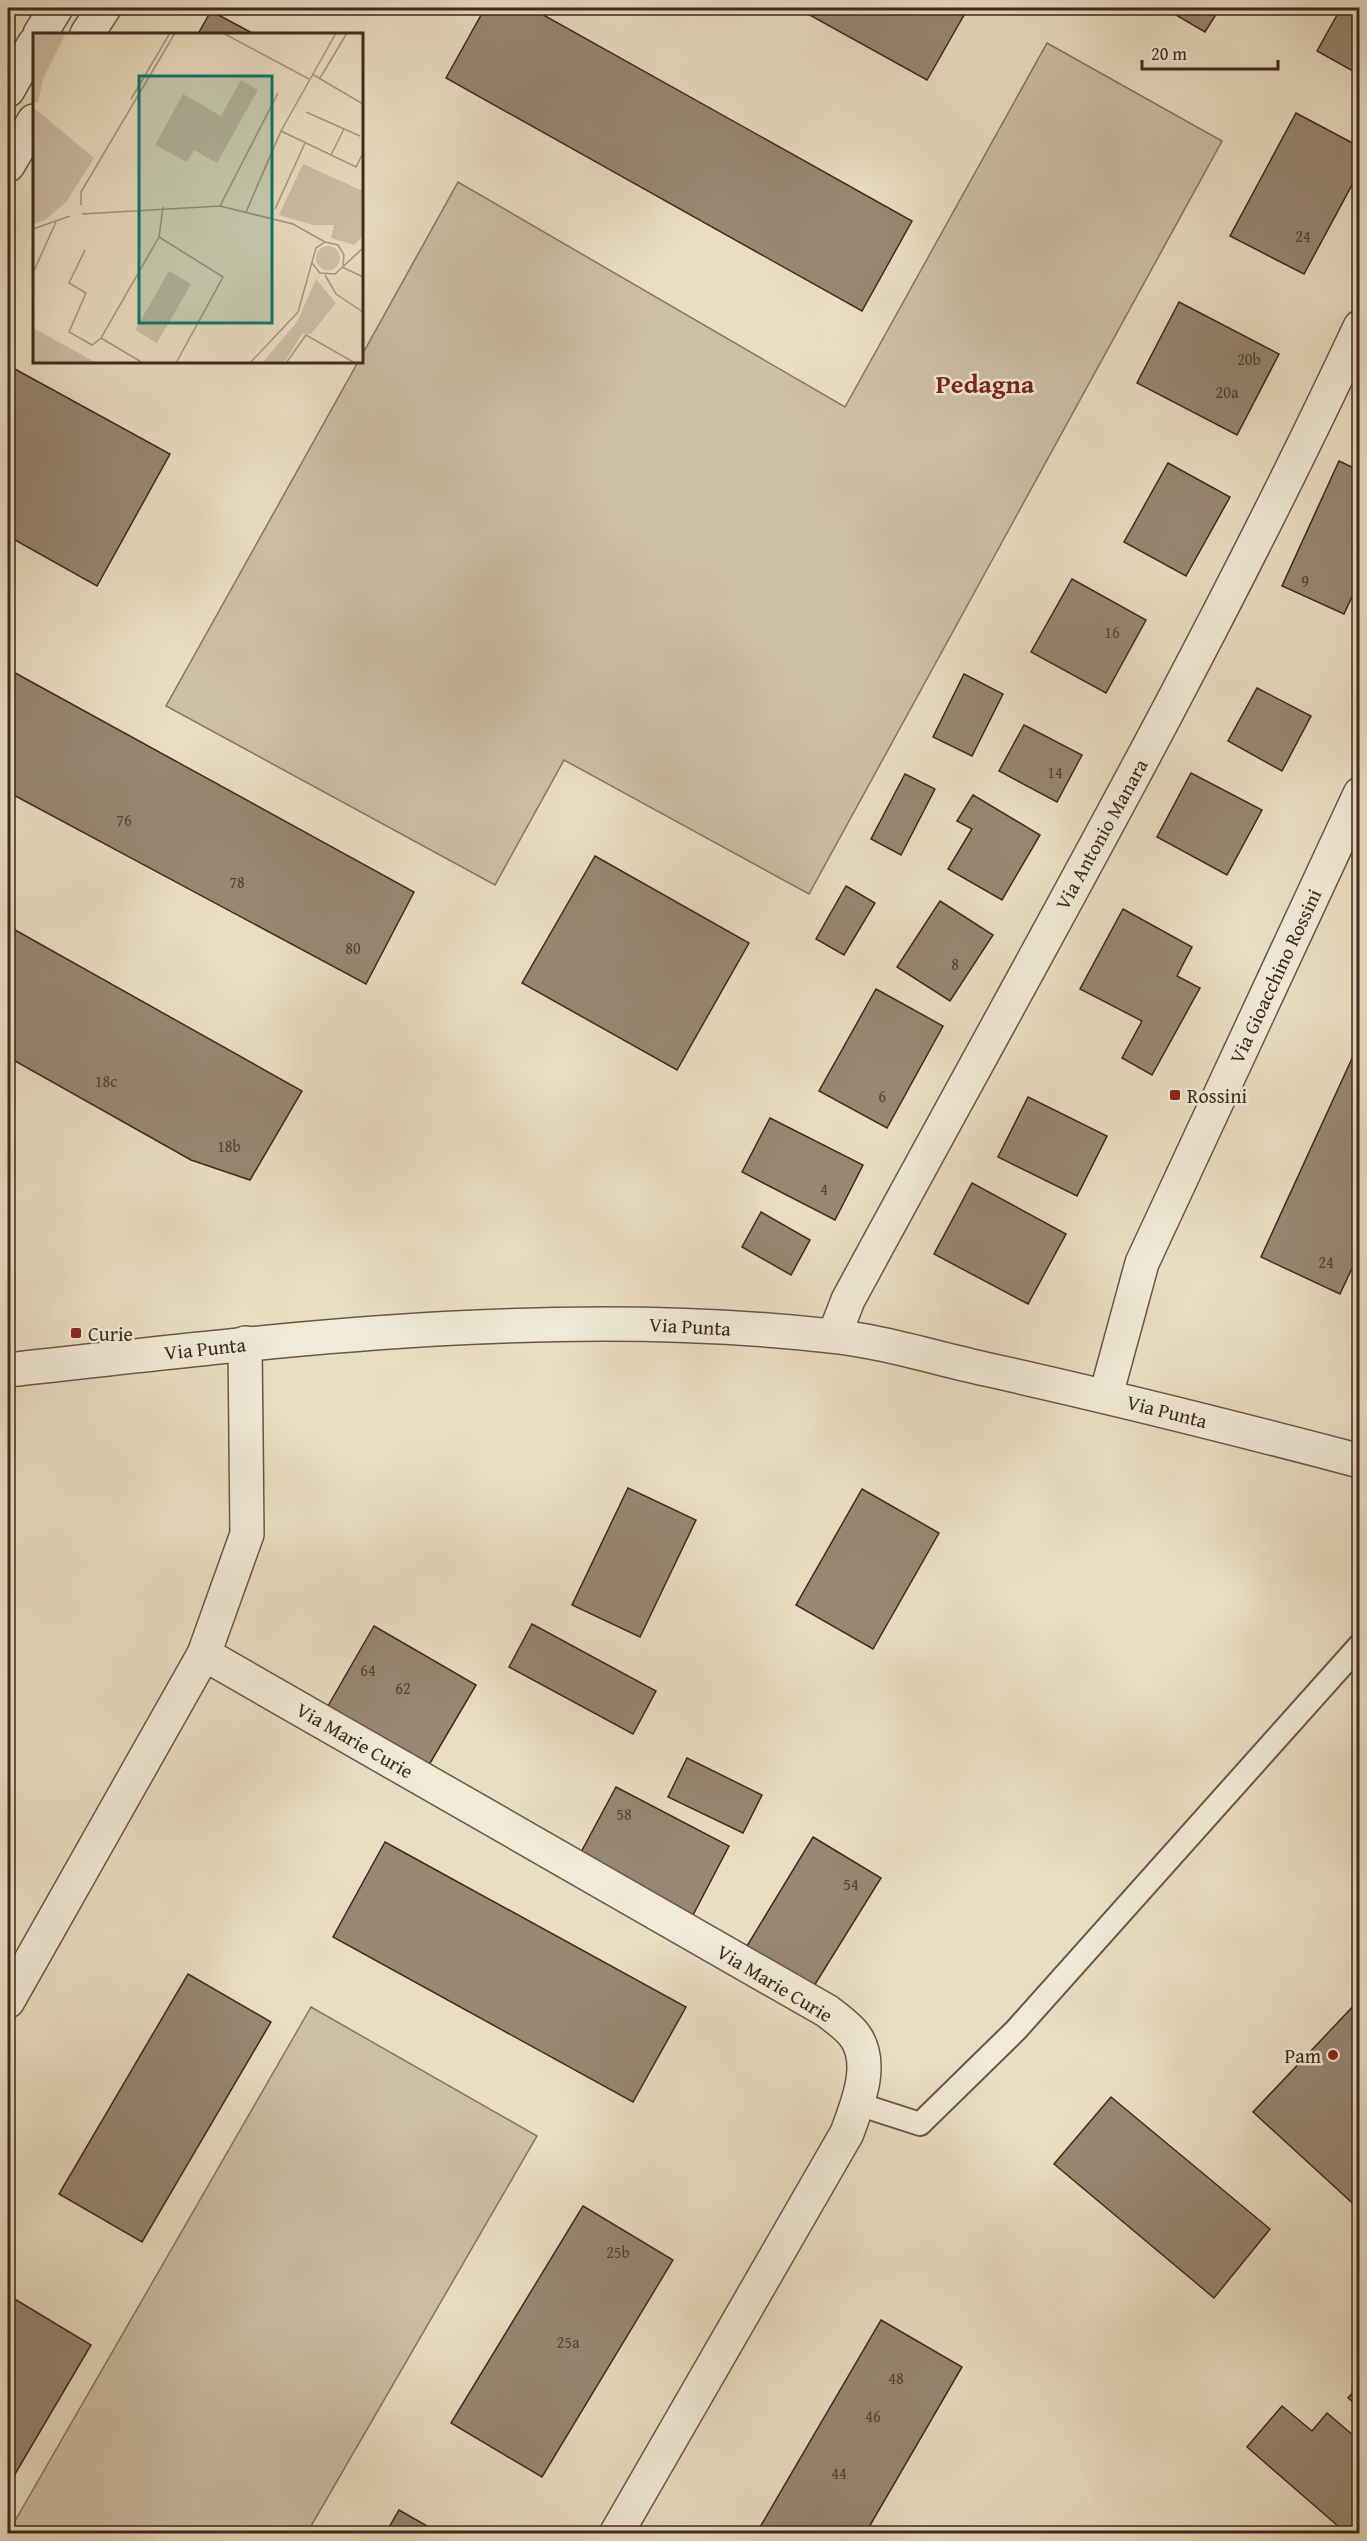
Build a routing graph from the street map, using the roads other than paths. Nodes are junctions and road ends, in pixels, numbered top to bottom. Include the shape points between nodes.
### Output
1 (56, 8) edge
2 (104, 8) edge
3 (41, 33) edge
4 (88, 33) edge
5 (33, 46) edge
6 (8, 90) edge
7 (33, 123) edge
8 (8, 165) edge
9 (1359, 327) edge
10 (1359, 794) edge
11 (834, 1336) junction
12 (245, 1343) junction
13 (8, 1370) edge
14 (1106, 1395) junction
15 (1359, 1461) edge
16 (1359, 1645) edge
17 (204, 1654) junction
18 (8, 2001) edge
19 (858, 2104) junction
20 (616, 2534) edge

1 - 3 street
2 - 4 street
5 - 6 street
7 - 8 street
9 - 11 street, Via Antonio Manara via 1292,471 848,1300
10 - 14 street, Via Gioacchino Rossini via 1142,1263
11 - 12 street, Via Punta via 672,1324 537,1324
11 - 14 street, Via Punta
12 - 13 street, Via Punta
12 - 17 street via 248,1534
14 - 15 street, Via Punta
16 - 19 lane via 1017,2030 920,2124
17 - 18 street
17 - 19 street, Via Marie Curie via 827,2010 856,2037 864,2064
19 - 20 street, Via Marie Curie via 841,2143

